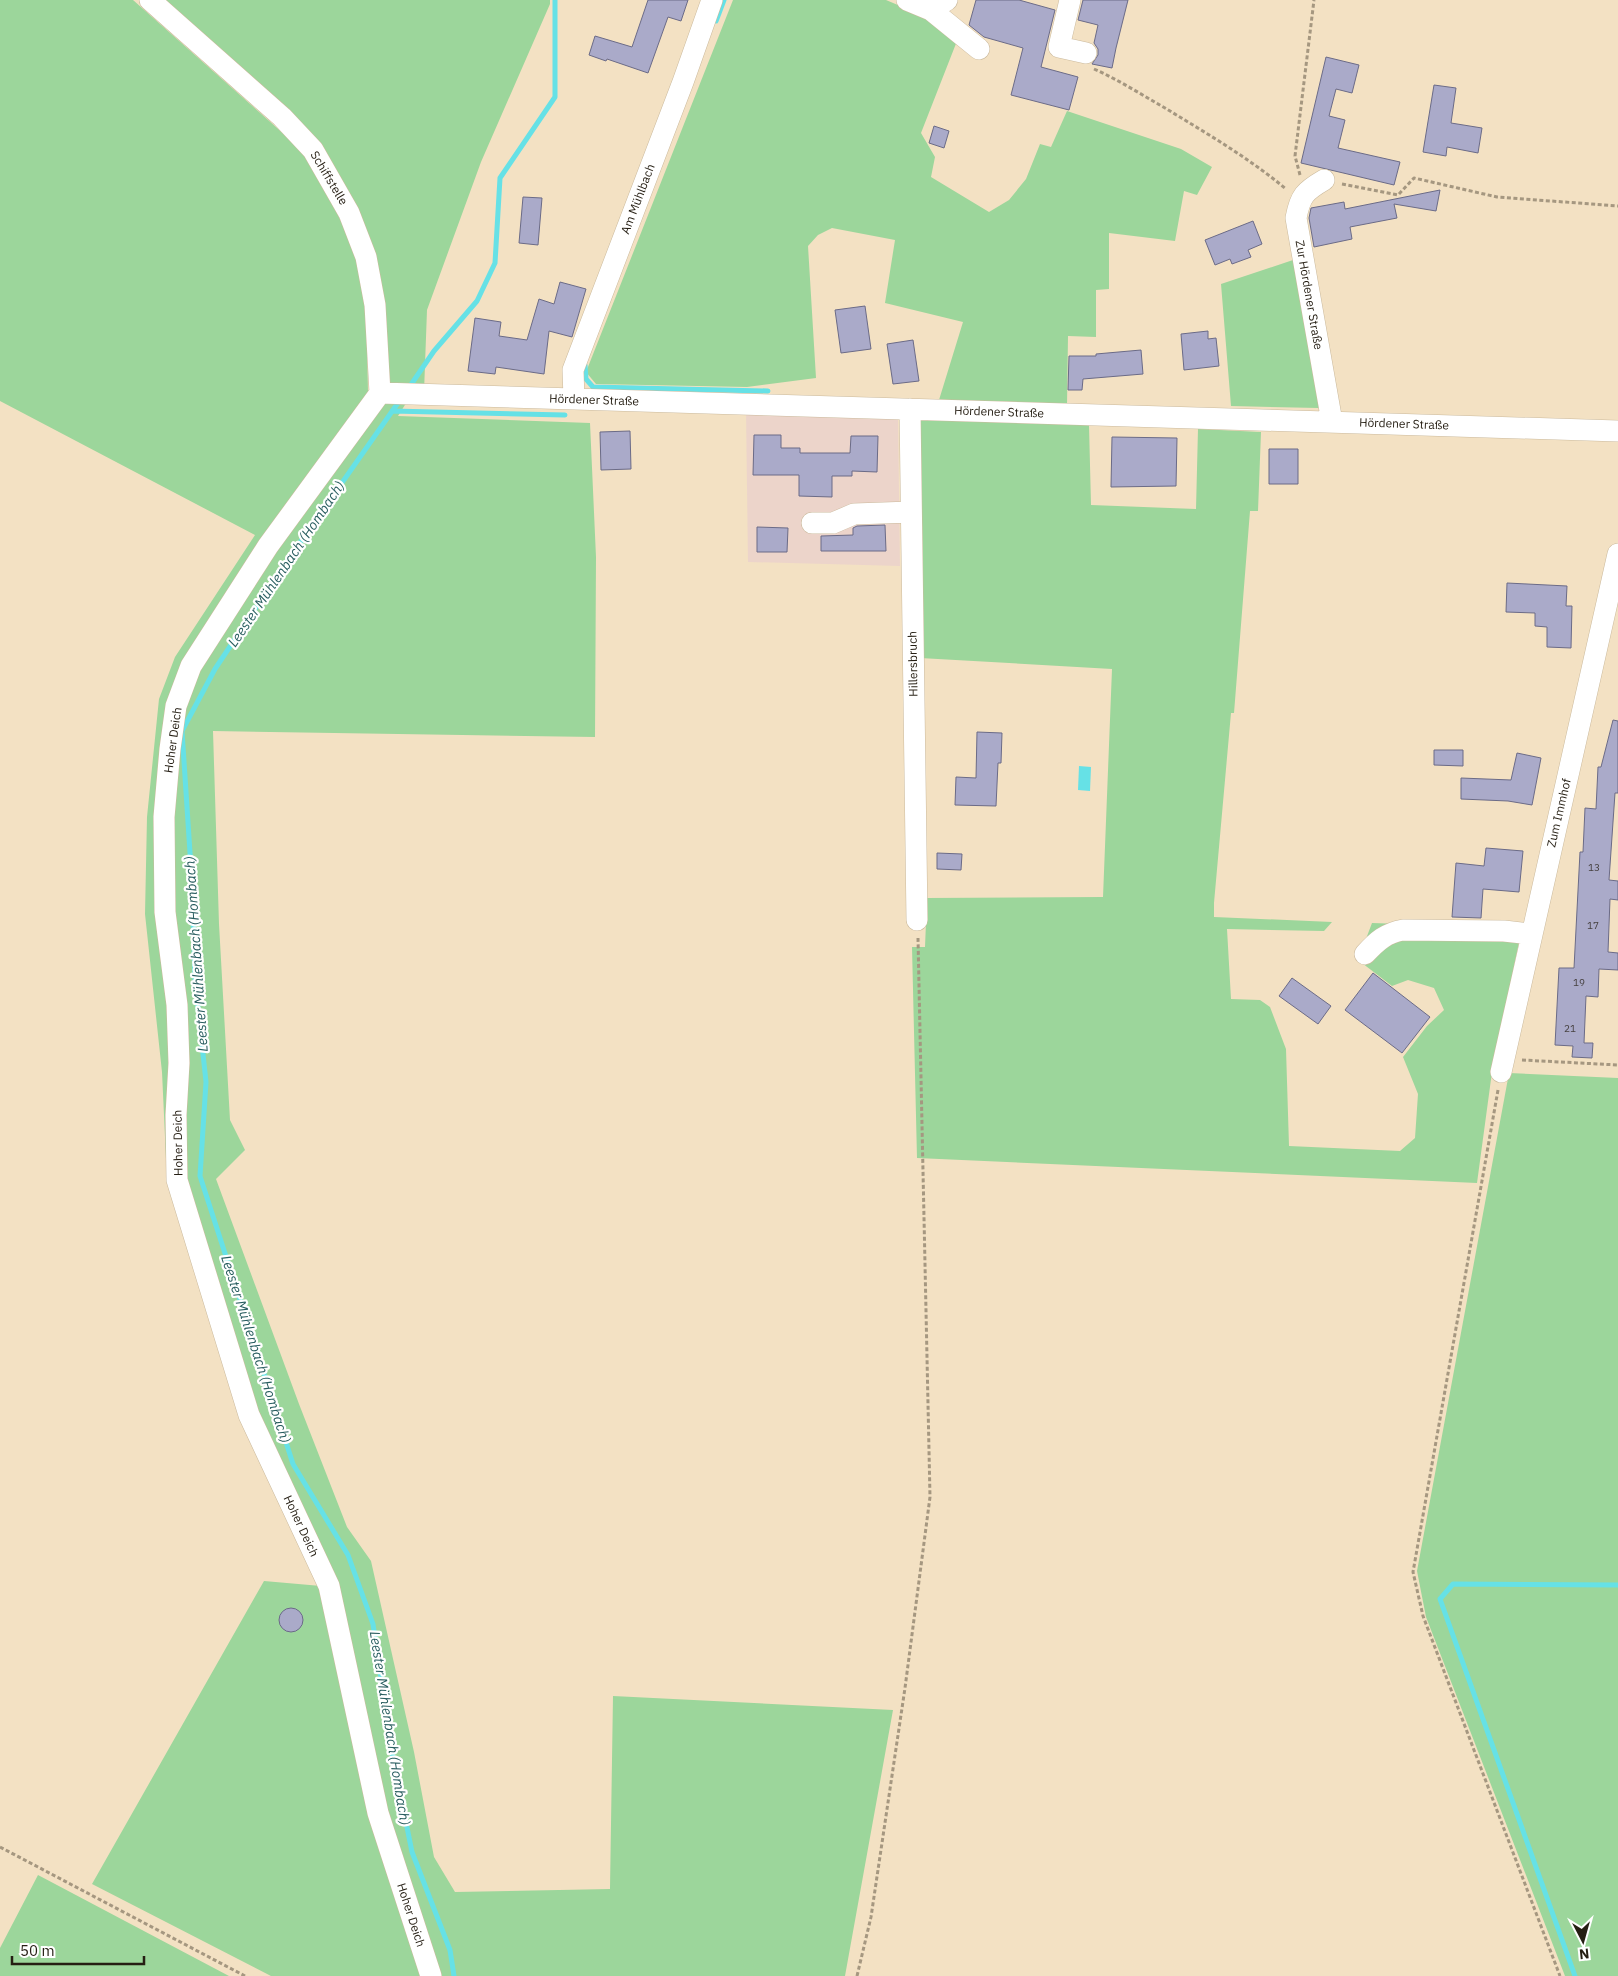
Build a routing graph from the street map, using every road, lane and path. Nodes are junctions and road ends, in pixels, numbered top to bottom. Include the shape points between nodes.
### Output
1 (150, 0) edge
2 (712, 0) edge
3 (907, 0) edge
4 (1070, 0) edge
5 (1314, 0) edge
6 (939, 5) edge
7 (980, 49) dead end
8 (1086, 53) joint
9 (1310, 191) junction
10 (1618, 206) edge
11 (397, 394) junction
12 (574, 399) junction
13 (910, 409) junction
14 (1332, 422) junction
15 (1618, 431) edge
16 (911, 512) junction
17 (812, 523) dead end
18 (1618, 554) edge
19 (917, 920) joint
20 (1531, 934) junction
21 (1366, 954) dead end
22 (1618, 1065) edge
23 (1503, 1066) junction
24 (0, 1847) edge
25 (245, 1976) edge
26 (430, 1976) edge
27 (857, 1976) edge
28 (1560, 1976) edge

1 - 11 street, Schiffstelle via 282,117 313,150 349,212 366,257
2 - 12 street, Am Mühlbach via 573,370
3 - 6 street
4 - 8 street via 1059,46
5 - 9 path via 1295,156 1299,172
6 - 7 street
8 - 9 path via 1082,64 1117,80 1262,169
9 - 10 path via 1398,195 1414,178 1497,197
9 - 14 street, Zur Hördener Straße via 1296,218
11 - 12 street, Hördener Straße
11 - 26 street, Hoher Deich via 268,546 191,666 176,706 170,749 164,817 165,912 177,1005 178,1180 249,1415 329,1586 378,1812
12 - 13 street, Hördener Straße
13 - 14 street, Hördener Straße
13 - 16 street, Hillersbruch
14 - 15 street, Hördener Straße
16 - 17 street via 854,514 833,523
16 - 19 street, Hillersbruch
18 - 20 street, Zum Immhof
19 - 27 path via 930,1497 872,1917
20 - 21 street via 1404,930 1384,936
20 - 23 street, Zum Immhof
22 - 23 path
23 - 28 path via 1413,1572 1423,1616
24 - 25 path

